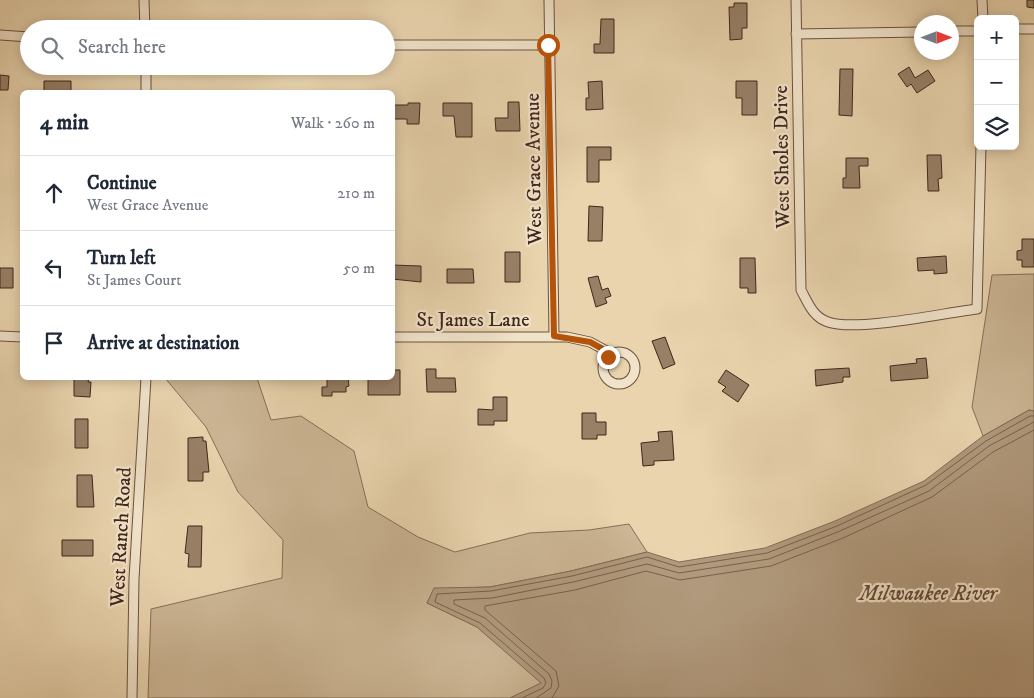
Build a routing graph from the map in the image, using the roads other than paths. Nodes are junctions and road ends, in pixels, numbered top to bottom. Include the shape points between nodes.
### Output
1 (144, 0) edge
2 (548, 0) edge
3 (796, 0) edge
4 (982, 0) edge
5 (983, 15) edge
6 (145, 20) edge
7 (1019, 29) edge
8 (1034, 29) edge
9 (959, 31) edge
10 (974, 31) edge
11 (914, 32) edge
12 (796, 34) junction
13 (0, 35) edge
14 (20, 36) edge
15 (395, 45) edge
16 (548, 45) junction
17 (146, 75) edge
18 (146, 90) edge
19 (980, 150) edge
20 (0, 336) edge
21 (554, 336) junction
22 (20, 337) edge
23 (395, 337) edge
24 (612, 354) dead end
25 (146, 380) edge
26 (132, 698) edge

1 - 6 street
2 - 16 street, West Grace Avenue
3 - 12 street, West Sholes Drive
4 - 5 street
7 - 8 street
9 - 10 street
11 - 12 street
12 - 19 street, West Sholes Drive via 801,290 812,311 827,321 850,326 977,309
13 - 14 street
15 - 16 street
16 - 21 street, West Grace Avenue
17 - 18 street
20 - 22 street
21 - 23 street, St James Lane
21 - 24 street, St James Lane via 590,342
25 - 26 street, West Ranch Road via 134,579

